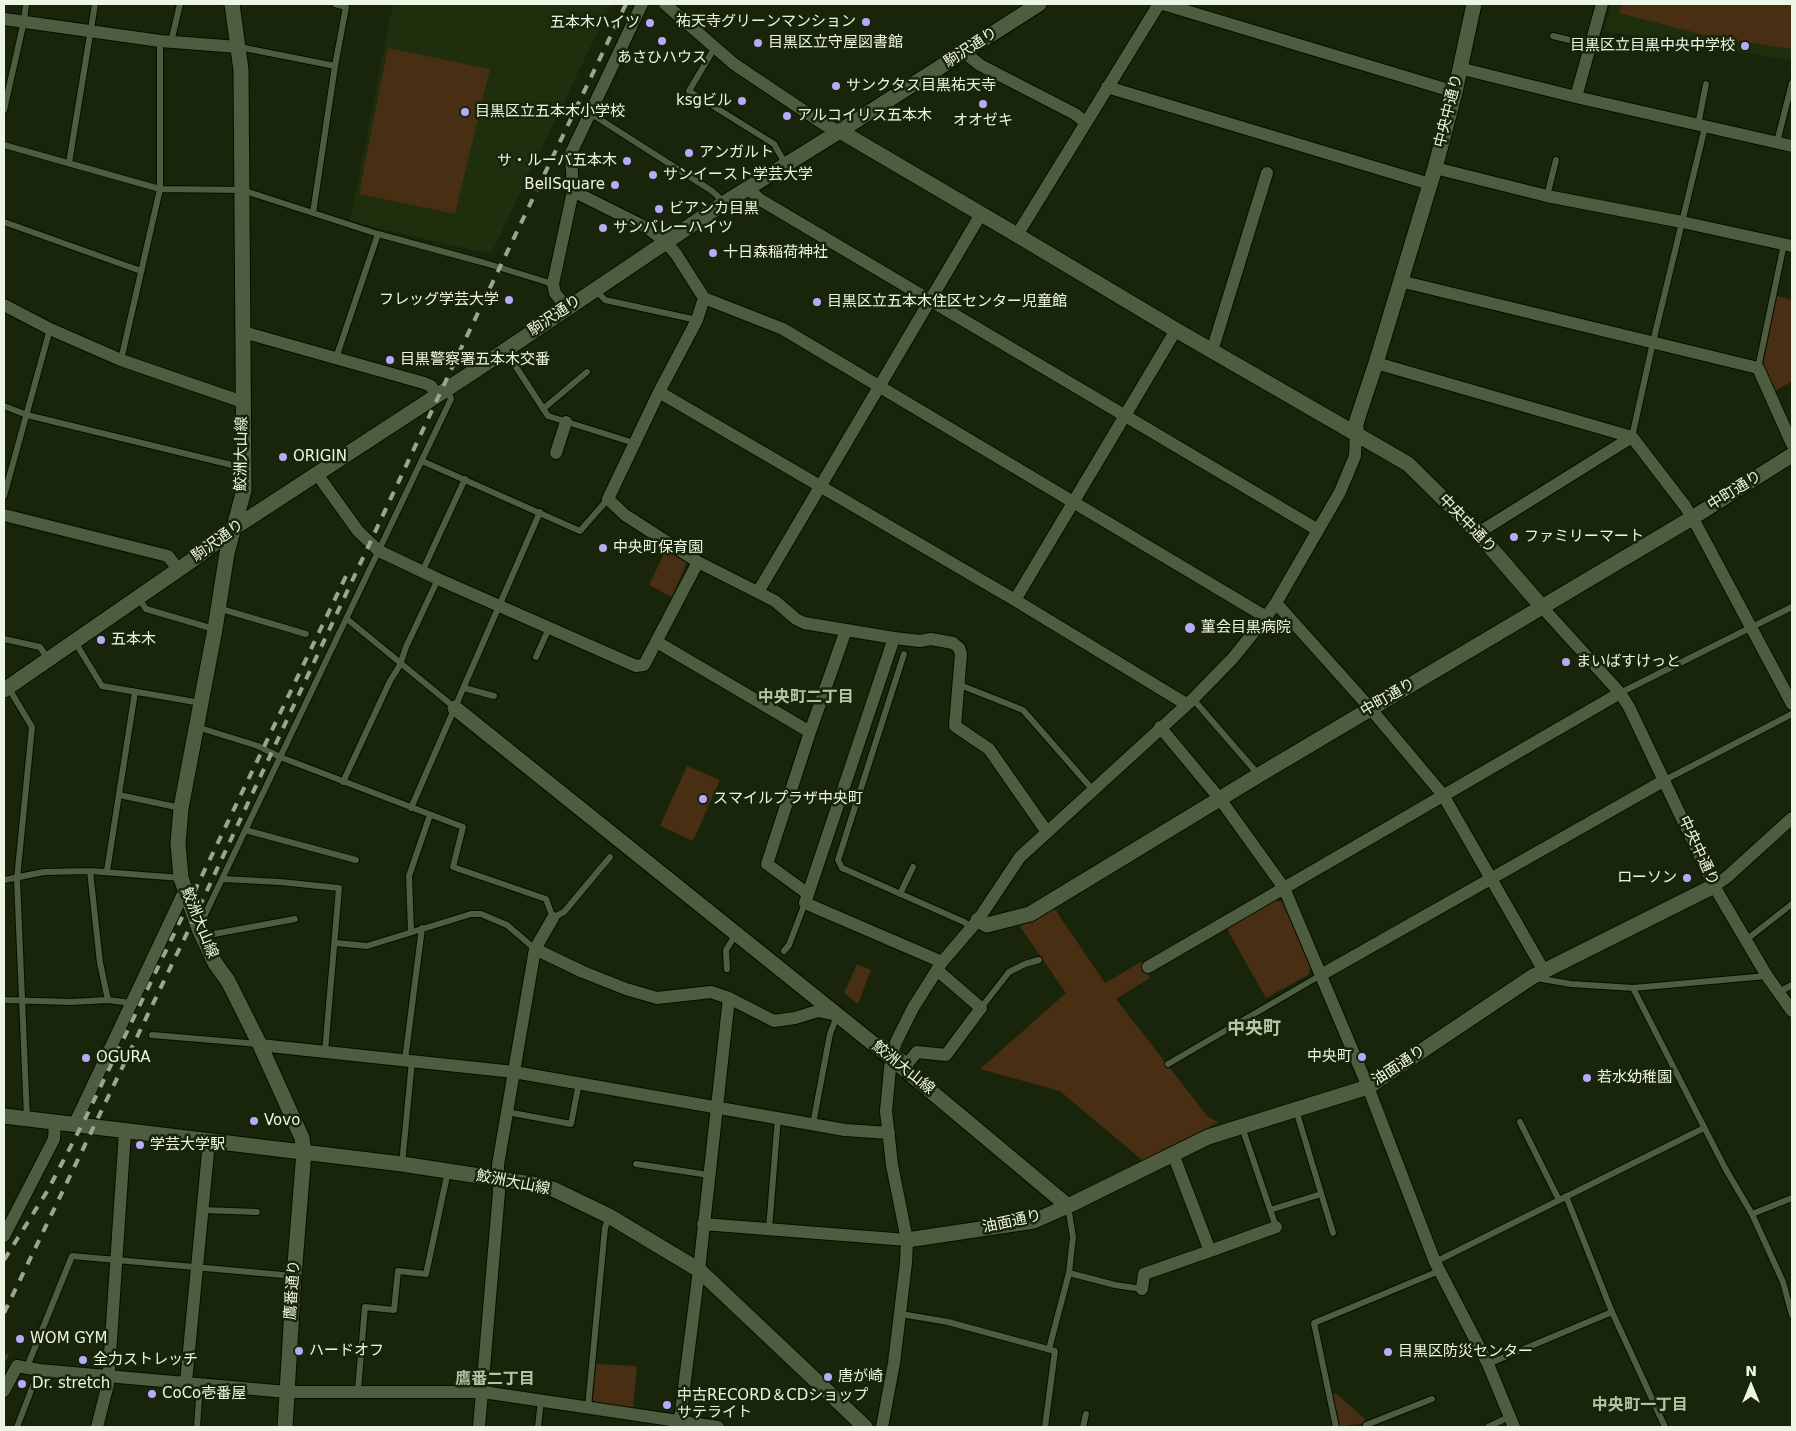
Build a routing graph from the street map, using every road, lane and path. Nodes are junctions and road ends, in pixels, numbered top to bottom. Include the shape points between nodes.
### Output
1 (26, 4) edge
2 (95, 4) edge
3 (180, 4) edge
4 (232, 4) edge
5 (335, 4) edge
6 (642, 4) edge
7 (665, 4) edge
8 (1039, 4) edge
9 (1159, 4) edge
10 (1163, 4) edge
11 (1474, 4) edge
12 (1602, 4) edge
13 (4, 19) edge
14 (24, 21) junction
15 (90, 32) junction
16 (1553, 36) dead end
17 (166, 41) junction
18 (1590, 45) junction
19 (238, 47) junction
20 (715, 47) junction
21 (964, 52) junction
22 (335, 66) junction
23 (1460, 68) junction
24 (1792, 83) edge
25 (1706, 84) dead end
26 (1107, 87) junction
27 (1455, 92) junction
28 (1576, 97) junction
29 (4, 110) edge
30 (590, 113) junction
31 (1085, 122) junction
32 (1702, 126) junction
33 (840, 131) junction
34 (1778, 142) junction
35 (4, 145) edge
36 (1792, 146) edge
37 (1556, 160) dead end
38 (69, 163) junction
39 (786, 165) junction
40 (1435, 168) junction
41 (1268, 173) dead end
42 (1430, 184) junction
43 (748, 188) junction
44 (160, 189) junction
45 (242, 190) junction
46 (572, 191) junction
47 (1547, 196) junction
48 (724, 203) junction
49 (313, 213) junction
50 (981, 214) junction
51 (4, 222) edge
52 (1682, 222) junction
53 (378, 234) junction
54 (1017, 235) junction
55 (665, 241) junction
56 (1788, 245) edge
57 (141, 271) junction
58 (1400, 281) junction
59 (553, 284) junction
60 (595, 289) junction
61 (704, 298) junction
62 (931, 300) junction
63 (4, 305) edge
64 (567, 308) junction
65 (697, 320) junction
66 (50, 329) junction
67 (1176, 330) junction
68 (243, 332) junction
69 (1653, 342) junction
70 (505, 350) junction
71 (1212, 351) junction
72 (336, 358) junction
73 (121, 360) junction
74 (1376, 363) junction
75 (1758, 368) junction
76 (588, 372) dead end
77 (879, 388) junction
78 (441, 391) junction
79 (659, 392) junction
80 (243, 402) junction
81 (4, 406) edge
82 (543, 409) junction
83 (1125, 414) junction
84 (27, 415) junction
85 (566, 422) junction
86 (1356, 433) junction
87 (1632, 437) junction
88 (634, 443) junction
89 (1792, 444) edge
90 (556, 453) dead end
91 (1792, 455) edge
92 (422, 461) junction
93 (244, 468) junction
94 (317, 474) junction
95 (465, 479) junction
96 (820, 486) junction
97 (4, 496) edge
98 (608, 498) junction
99 (1072, 502) junction
100 (540, 512) junction
101 (4, 515) edge
102 (1692, 518) junction
103 (234, 528) junction
104 (1318, 530) junction
105 (1478, 533) junction
106 (379, 551) junction
107 (698, 562) junction
108 (178, 568) junction
109 (422, 572) junction
110 (438, 579) junction
111 (758, 592) junction
112 (138, 597) junction
113 (1015, 600) junction
114 (1276, 603) junction
115 (499, 606) junction
116 (1542, 607) junction
117 (218, 608) junction
118 (1792, 608) edge
119 (1266, 617) junction
120 (347, 620) junction
121 (549, 628) junction
122 (1753, 628) junction
123 (215, 629) junction
124 (846, 630) junction
125 (306, 634) dead end
126 (894, 638) junction
127 (4, 639) edge
128 (74, 641) junction
129 (657, 642) junction
130 (904, 654) dead end
131 (536, 657) dead end
132 (48, 659) junction
133 (400, 665) junction
134 (960, 685) junction
135 (464, 688) junction
136 (6, 689) edge
137 (135, 692) junction
138 (1620, 693) junction
139 (494, 696) dead end
140 (1190, 702) junction
141 (201, 703) junction
142 (1792, 704) edge
143 (455, 708) junction
144 (1370, 708) junction
145 (1792, 714) edge
146 (197, 727) junction
147 (1160, 727) junction
148 (810, 732) junction
149 (280, 757) junction
150 (1259, 775) junction
151 (1665, 780) junction
152 (343, 782) junction
153 (1093, 790) junction
154 (119, 795) junction
155 (1443, 795) junction
156 (1220, 799) junction
157 (181, 808) junction
158 (412, 808) junction
159 (430, 815) junction
160 (1792, 818) edge
161 (245, 830) junction
162 (1047, 832) junction
163 (610, 858) dead end
164 (356, 860) dead end
165 (912, 867) dead end
166 (90, 871) junction
167 (107, 871) junction
168 (181, 878) junction
169 (17, 879) junction
170 (222, 879) junction
171 (1492, 879) junction
172 (4, 880) edge
173 (1714, 886) junction
174 (1284, 888) junction
175 (186, 894) junction
176 (900, 894) junction
177 (806, 899) junction
178 (1792, 904) edge
179 (553, 918) junction
180 (295, 919) dead end
181 (975, 924) junction
182 (422, 928) junction
183 (201, 932) junction
184 (411, 932) junction
185 (736, 934) junction
186 (1746, 940) junction
187 (336, 943) junction
188 (535, 950) junction
189 (784, 951) dead end
190 (1039, 960) dead end
191 (939, 966) junction
192 (726, 968) dead end
193 (1148, 968) dead end
194 (1538, 974) junction
195 (1321, 975) junction
196 (1768, 976) junction
197 (1792, 985) edge
198 (1633, 988) junction
199 (1779, 992) junction
200 (729, 998) junction
201 (4, 1000) edge
202 (108, 1000) junction
203 (22, 1001) junction
204 (131, 1003) junction
205 (981, 1008) junction
206 (1792, 1011) edge
207 (837, 1015) junction
208 (152, 1035) dead end
209 (260, 1045) junction
210 (325, 1052) junction
211 (891, 1055) junction
212 (409, 1061) junction
213 (1168, 1064) dead end
214 (514, 1072) junction
215 (579, 1083) junction
216 (1368, 1087) junction
217 (716, 1106) junction
218 (1296, 1110) junction
219 (507, 1112) junction
220 (4, 1116) edge
221 (778, 1118) junction
222 (27, 1120) junction
223 (1520, 1122) dead end
224 (56, 1123) junction
225 (813, 1124) junction
226 (74, 1125) junction
227 (1242, 1127) junction
228 (1704, 1128) junction
229 (125, 1132) junction
230 (889, 1133) junction
231 (209, 1142) junction
232 (304, 1152) junction
233 (1172, 1154) junction
234 (402, 1164) junction
235 (636, 1164) dead end
236 (448, 1171) junction
237 (709, 1175) junction
238 (499, 1179) junction
239 (1321, 1194) junction
240 (1566, 1196) junction
241 (1792, 1198) edge
242 (1559, 1200) junction
243 (1068, 1206) junction
244 (202, 1210) junction
245 (1270, 1210) junction
246 (257, 1212) dead end
247 (1752, 1214) junction
248 (609, 1216) junction
249 (704, 1224) junction
250 (1276, 1228) joint
251 (769, 1229) junction
252 (1333, 1233) dead end
253 (4, 1236) edge
254 (906, 1240) junction
255 (1210, 1251) junction
256 (118, 1259) junction
257 (1437, 1266) junction
258 (197, 1267) junction
259 (700, 1270) junction
260 (1069, 1273) junction
261 (294, 1276) junction
262 (1142, 1289) joint
263 (1612, 1312) junction
264 (901, 1314) junction
265 (1792, 1315) edge
266 (1050, 1350) junction
267 (1488, 1364) junction
268 (33, 1368) junction
269 (109, 1375) junction
270 (186, 1382) junction
271 (200, 1384) junction
272 (358, 1390) junction
273 (4, 1391) edge
274 (287, 1392) junction
275 (483, 1392) junction
276 (1432, 1399) dead end
277 (541, 1400) junction
278 (588, 1407) junction
279 (1086, 1414) dead end
280 (1511, 1422) edge
281 (679, 1425) edge
282 (17, 1427) edge
283 (97, 1427) edge
284 (197, 1427) edge
285 (284, 1427) edge
286 (479, 1427) edge
287 (538, 1427) edge
288 (718, 1427) edge
289 (865, 1427) edge
290 (882, 1427) edge
291 (1044, 1427) edge
292 (1083, 1427) edge
293 (1336, 1427) edge
294 (1367, 1427) edge
295 (1488, 1427) edge
296 (1665, 1427) edge

1 - 14 lane
2 - 15 lane
3 - 17 lane
4 - 19 main road, 鮫洲大山線
5 - 22 lane via 346,6
6 - 30 street
7 - 20 street
8 - 21 main road, 駒沢通り
9 - 26 street
10 - 27 street
11 - 23 main road, 中央中通り
12 - 18 street
13 - 14 street
14 - 15 street
14 - 29 lane
15 - 17 street
15 - 38 lane
16 - 18 lane
17 - 19 street
17 - 44 lane
18 - 28 street
19 - 22 lane
19 - 45 main road, 鮫洲大山線
20 - 33 street via 734,64 825,125
20 - 39 lane via 689,92 774,144
21 - 31 street
21 - 33 main road, 駒沢通り
22 - 49 lane
23 - 27 main road, 中央中通り
23 - 28 street
24 - 34 lane
25 - 32 lane
26 - 31 street
26 - 42 street
27 - 40 main road, 中央中通り
28 - 32 street
30 - 46 street via 571,153
30 - 48 lane via 712,191
31 - 54 street
32 - 34 street
32 - 52 lane
33 - 39 main road, 駒沢通り
33 - 50 main road
34 - 36 street
35 - 38 lane
37 - 47 lane
38 - 44 lane
39 - 43 main road, 駒沢通り
40 - 42 main road, 中央中通り
40 - 47 street
41 - 71 street
42 - 58 main road, 中央中通り
43 - 48 main road, 駒沢通り
43 - 62 street via 759,199
44 - 45 lane
44 - 57 lane
45 - 49 lane
45 - 68 main road, 鮫洲大山線
46 - 55 street via 647,228
46 - 59 street
47 - 52 street
48 - 55 main road, 駒沢通り
49 - 53 lane
50 - 54 main road
50 - 62 street
51 - 57 lane
52 - 56 street
52 - 69 lane
53 - 59 lane
53 - 72 lane
54 - 67 main road
55 - 60 main road, 駒沢通り
55 - 61 street
56 - 75 lane
57 - 73 lane
58 - 69 street
58 - 74 main road, 中央中通り
59 - 64 street via 555,293
60 - 64 main road, 駒沢通り
60 - 65 lane via 605,300
61 - 65 street
61 - 77 street via 783,329
62 - 77 street
62 - 83 street
63 - 66 street
64 - 70 main road, 駒沢通り
65 - 79 street
66 - 73 street
66 - 84 lane
67 - 71 main road
67 - 83 street
68 - 72 street
68 - 80 main road, 鮫洲大山線
69 - 75 street
69 - 87 lane
70 - 78 main road, 駒沢通り
70 - 82 lane
71 - 86 main road
72 - 78 street via 424,383
73 - 80 street
74 - 86 main road, 中央中通り via 1357,419
74 - 87 street
75 - 89 street
76 - 82 lane
77 - 96 street
77 - 99 street
78 - 92 lane via 451,399
78 - 94 main road, 駒沢通り
79 - 88 street
79 - 96 street
80 - 93 main road, 鮫洲大山線
81 - 84 lane
82 - 85 lane via 548,416
83 - 99 street
83 - 104 street
84 - 93 lane
84 - 97 lane
85 - 88 lane
85 - 90 street
86 - 104 street via 1355,456 1340,492
86 - 105 main road, 中央中通り via 1408,464
87 - 102 street
87 - 105 street
88 - 98 street
91 - 102 main road, 中町通り
92 - 95 lane
92 - 106 lane
93 - 103 main road, 鮫洲大山線 via 244,490
94 - 103 main road, 駒沢通り
94 - 106 street via 358,531
95 - 100 lane
95 - 109 lane
96 - 111 street
96 - 113 street
98 - 100 lane via 580,531
98 - 107 street via 625,515
99 - 113 street
99 - 119 street
100 - 115 lane
101 - 108 street via 168,556
102 - 116 main road, 中町通り
102 - 122 street
103 - 108 main road, 駒沢通り
103 - 117 main road, 鮫洲大山線
104 - 114 street
105 - 116 main road, 中央中通り
106 - 109 street
106 - 120 lane
107 - 111 street
107 - 129 street
108 - 112 main road, 駒沢通り
109 - 110 street
110 - 115 street
110 - 133 lane
111 - 124 street via 804,623
112 - 123 lane via 146,608
112 - 128 main road, 駒沢通り
113 - 140 street
114 - 119 street
114 - 144 street
115 - 121 street
115 - 135 lane
116 - 138 street, 中央中通り
116 - 144 main road, 中町通り
117 - 123 main road, 鮫洲大山線
117 - 125 lane
118 - 122 lane
119 - 140 street via 1233,658
120 - 133 lane
120 - 149 lane
121 - 129 street via 636,666 644,666
121 - 131 lane
122 - 138 lane
122 - 142 street
123 - 141 main road, 鮫洲大山線
124 - 126 street
124 - 148 street
126 - 134 street via 954,643 961,654
126 - 177 street
127 - 132 lane via 40,647
128 - 132 main road, 駒沢通り
128 - 137 lane via 102,686
129 - 148 street
130 - 176 lane via 838,860 842,868
132 - 136 main road, 駒沢通り
133 - 143 lane
133 - 152 lane
134 - 153 lane via 1023,710
134 - 162 street via 955,726 989,749
135 - 139 lane
135 - 143 lane
136 - 169 lane via 32,727
137 - 141 lane
137 - 154 lane
138 - 151 street, 中央中通り
138 - 155 street
140 - 147 street
140 - 150 lane
141 - 146 main road, 鮫洲大山線
143 - 158 lane
143 - 185 main road, 鮫洲大山線
144 - 150 main road, 中町通り
144 - 155 street
145 - 151 lane
146 - 149 lane via 258,746
146 - 157 main road, 鮫洲大山線
147 - 153 street
147 - 156 street
148 - 177 street via 767,864
149 - 152 lane
149 - 161 lane
150 - 156 main road, 中町通り
151 - 171 street
151 - 173 street, 中央中通り
152 - 158 lane
153 - 162 street
154 - 157 lane
154 - 167 lane
155 - 171 street
155 - 174 street
156 - 174 street
156 - 181 main road, 中町通り via 1030,914 987,925
157 - 168 main road, 鮫洲大山線 via 178,843
158 - 159 lane
159 - 179 lane via 463,827 453,867 546,899
159 - 184 lane via 409,876
160 - 173 street, 油面通り
161 - 164 lane
161 - 170 lane
162 - 181 street via 1020,857
163 - 179 lane via 564,912
165 - 176 lane
166 - 167 lane
166 - 169 lane via 44,872
166 - 202 lane via 100,963
167 - 168 lane
168 - 175 main road, 鮫洲大山線
169 - 172 lane
169 - 203 lane
170 - 183 lane
170 - 187 lane via 339,888
171 - 194 street
171 - 195 street
173 - 186 street, 中央中通り
173 - 194 main road, 油面通り
174 - 193 street
174 - 195 street
175 - 183 main road, 鮫洲大山線
175 - 204 street via 182,896
176 - 181 lane
177 - 189 lane
177 - 191 street
178 - 186 lane
179 - 188 street
180 - 183 lane
181 - 191 street
182 - 184 lane
182 - 188 lane via 481,914 508,925
182 - 212 lane
183 - 209 main road, 鮫洲大山線
184 - 187 lane via 367,946
185 - 192 lane via 726,950
185 - 207 main road, 鮫洲大山線
186 - 196 street, 中央中通り
187 - 210 lane
188 - 200 street via 626,989 657,998 711,992
188 - 214 street
190 - 205 lane via 1008,972
191 - 205 street
191 - 211 street via 913,1008
194 - 198 lane via 1571,984
194 - 216 main road, 油面通り
195 - 213 lane
195 - 216 street
196 - 198 lane
196 - 199 street, 中央中通り
197 - 199 lane
198 - 228 lane
199 - 206 street, 中央中通り
200 - 207 street via 774,1021 818,1011
200 - 217 street
201 - 203 lane
202 - 203 lane
202 - 204 lane
203 - 222 lane
204 - 226 street
205 - 211 street via 946,1055 917,1052 906,1064
207 - 211 main road, 鮫洲大山線
207 - 225 lane via 830,1034
208 - 209 lane
209 - 210 street
209 - 232 main road, 鮫洲大山線 via 302,1138
210 - 212 street
211 - 230 street via 886,1111
211 - 243 main road, 鮫洲大山線
212 - 214 street
212 - 234 lane
214 - 215 street
214 - 219 street
215 - 217 street
215 - 219 lane via 571,1124
216 - 218 main road, 油面通り
216 - 257 street
217 - 221 street
217 - 237 street
218 - 227 main road, 油面通り
218 - 239 lane
219 - 238 street via 498,1165
220 - 222 main road
221 - 225 street
221 - 251 lane
222 - 224 main road
223 - 242 lane
224 - 226 main road
224 - 253 street via 54,1139
225 - 230 street
226 - 229 main road
227 - 233 main road, 油面通り via 1208,1137
227 - 245 lane
228 - 240 lane
228 - 247 lane
229 - 231 main road
229 - 256 street
230 - 254 street
231 - 232 main road
231 - 244 street
232 - 234 main road, 鮫洲大山線
232 - 261 main road, 鷹番通り
233 - 243 main road, 油面通り
233 - 255 street
234 - 236 main road, 鮫洲大山線
235 - 237 lane
236 - 238 main road, 鮫洲大山線
236 - 272 lane via 426,1274 398,1271 394,1310 365,1307
237 - 249 street
238 - 248 main road, 鮫洲大山線 via 553,1189
238 - 275 street
239 - 245 lane
239 - 252 lane
240 - 242 lane
240 - 263 lane
241 - 247 lane
242 - 257 lane
243 - 254 main road, 油面通り via 1034,1221
243 - 260 lane via 1073,1237
244 - 246 lane
244 - 258 street
245 - 250 lane
247 - 265 lane via 1783,1282
248 - 259 main road, 鮫洲大山線
248 - 278 lane via 605,1228
249 - 251 street
249 - 259 street
250 - 255 street
251 - 254 street
254 - 264 street
255 - 262 street via 1144,1274
256 - 258 lane
256 - 268 lane via 72,1256
256 - 269 street
257 - 267 street
257 - 293 lane via 1314,1323
258 - 261 lane
258 - 270 street
259 - 281 street
259 - 289 main road, 鮫洲大山線
260 - 262 lane
260 - 266 lane
261 - 274 main road, 鷹番通り
263 - 267 lane
263 - 296 lane
264 - 266 lane via 948,1322
264 - 290 street
266 - 291 lane via 1056,1351
267 - 280 street
268 - 269 street
268 - 273 street via 17,1366
268 - 282 lane
269 - 270 street
269 - 283 street
270 - 271 street
271 - 274 street
271 - 284 lane
272 - 274 street
272 - 275 street
274 - 285 main road, 鷹番通り
275 - 277 street
275 - 286 street
276 - 294 lane
277 - 278 street
277 - 287 lane
278 - 281 street
279 - 292 lane
280 - 295 lane
281 - 288 street

